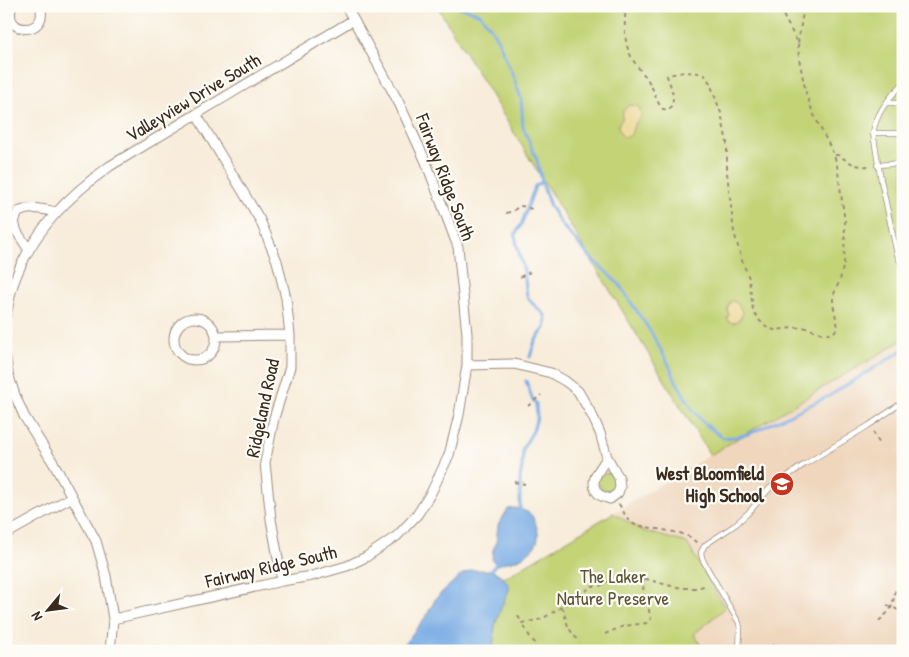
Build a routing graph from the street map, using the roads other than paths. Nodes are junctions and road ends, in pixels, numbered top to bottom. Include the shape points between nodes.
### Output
1 (12, 6) edge
2 (40, 6) edge
3 (346, 6) edge
4 (353, 20) junction
5 (903, 84) edge
6 (887, 103) junction
7 (903, 104) edge
8 (196, 114) junction
9 (874, 133) junction
10 (903, 133) edge
11 (903, 163) edge
12 (878, 165) junction
13 (56, 212) junction
14 (29, 250) junction
15 (903, 268) edge
16 (6, 316) edge
17 (290, 335) junction
18 (216, 336) junction
19 (6, 360) edge
20 (467, 365) junction
21 (903, 402) edge
22 (607, 457) junction
23 (72, 497) junction
24 (6, 534) edge
25 (282, 581) junction
26 (113, 619) junction
27 (110, 651) edge
28 (740, 651) edge

1 - 2 street via 12,22 24,29 33,27 40,20
3 - 4 street, Fairway Ridge South
4 - 8 street, Valleyview Drive South
4 - 20 street, Fairway Ridge South via 399,103 426,162 458,247
5 - 6 lane
6 - 7 lane
6 - 9 lane via 875,122
8 - 13 street, Valleyview Drive South via 110,166 80,188
8 - 17 street, Ridgeland Road via 260,220 277,261
9 - 10 lane
9 - 12 lane
11 - 12 lane
12 - 15 lane
13 - 14 street, Valleyview Drive South
13 - 14 street via 39,208 18,212 14,222
14 - 16 street, Valleyview Drive South via 14,283
17 - 18 street
17 - 25 street, Ridgeland Road via 290,367 274,418 265,463
18 - 18 street via 208,322 192,318 178,326 175,342 183,356 198,360 212,351
19 - 23 street via 24,416
20 - 22 street via 514,364 551,373 566,381 578,391 593,417
20 - 25 street, Fairway Ridge South via 460,416 448,455 431,494 417,515 397,536 366,557 312,576
21 - 28 lane via 770,488 748,513 703,548 702,558 739,623
22 - 22 street via 619,478 620,487 610,499 595,489 594,478
23 - 24 street
23 - 26 street via 96,541
25 - 26 street, Fairway Ridge South
26 - 27 street

